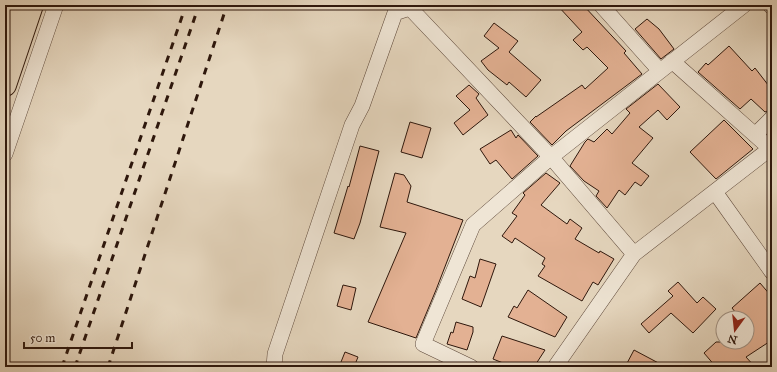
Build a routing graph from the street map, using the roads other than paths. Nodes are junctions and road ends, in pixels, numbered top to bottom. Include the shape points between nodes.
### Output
1 (14, 5) edge
2 (32, 5) edge
3 (56, 5) edge
4 (601, 5) edge
5 (744, 5) edge
6 (770, 5) edge
7 (412, 6) edge
8 (772, 7) edge
9 (5, 32) edge
10 (672, 61) junction
11 (660, 71) junction
12 (5, 85) edge
13 (772, 118) edge
14 (755, 135) junction
15 (771, 149) edge
16 (5, 154) edge
17 (551, 157) junction
18 (715, 192) junction
19 (634, 254) junction
20 (772, 272) edge
21 (274, 367) edge
22 (471, 367) edge
23 (555, 367) edge

1 - 9 highway
2 - 12 highway
3 - 16 street
4 - 11 street
5 - 10 street
6 - 8 street
7 - 17 street
7 - 21 street via 395,13 362,106 352,125 275,354
10 - 11 street
10 - 14 street
11 - 17 street
13 - 14 street
14 - 15 street
15 - 18 street
17 - 19 street
17 - 22 street via 473,225 423,344
18 - 19 street
18 - 20 street
19 - 23 street

